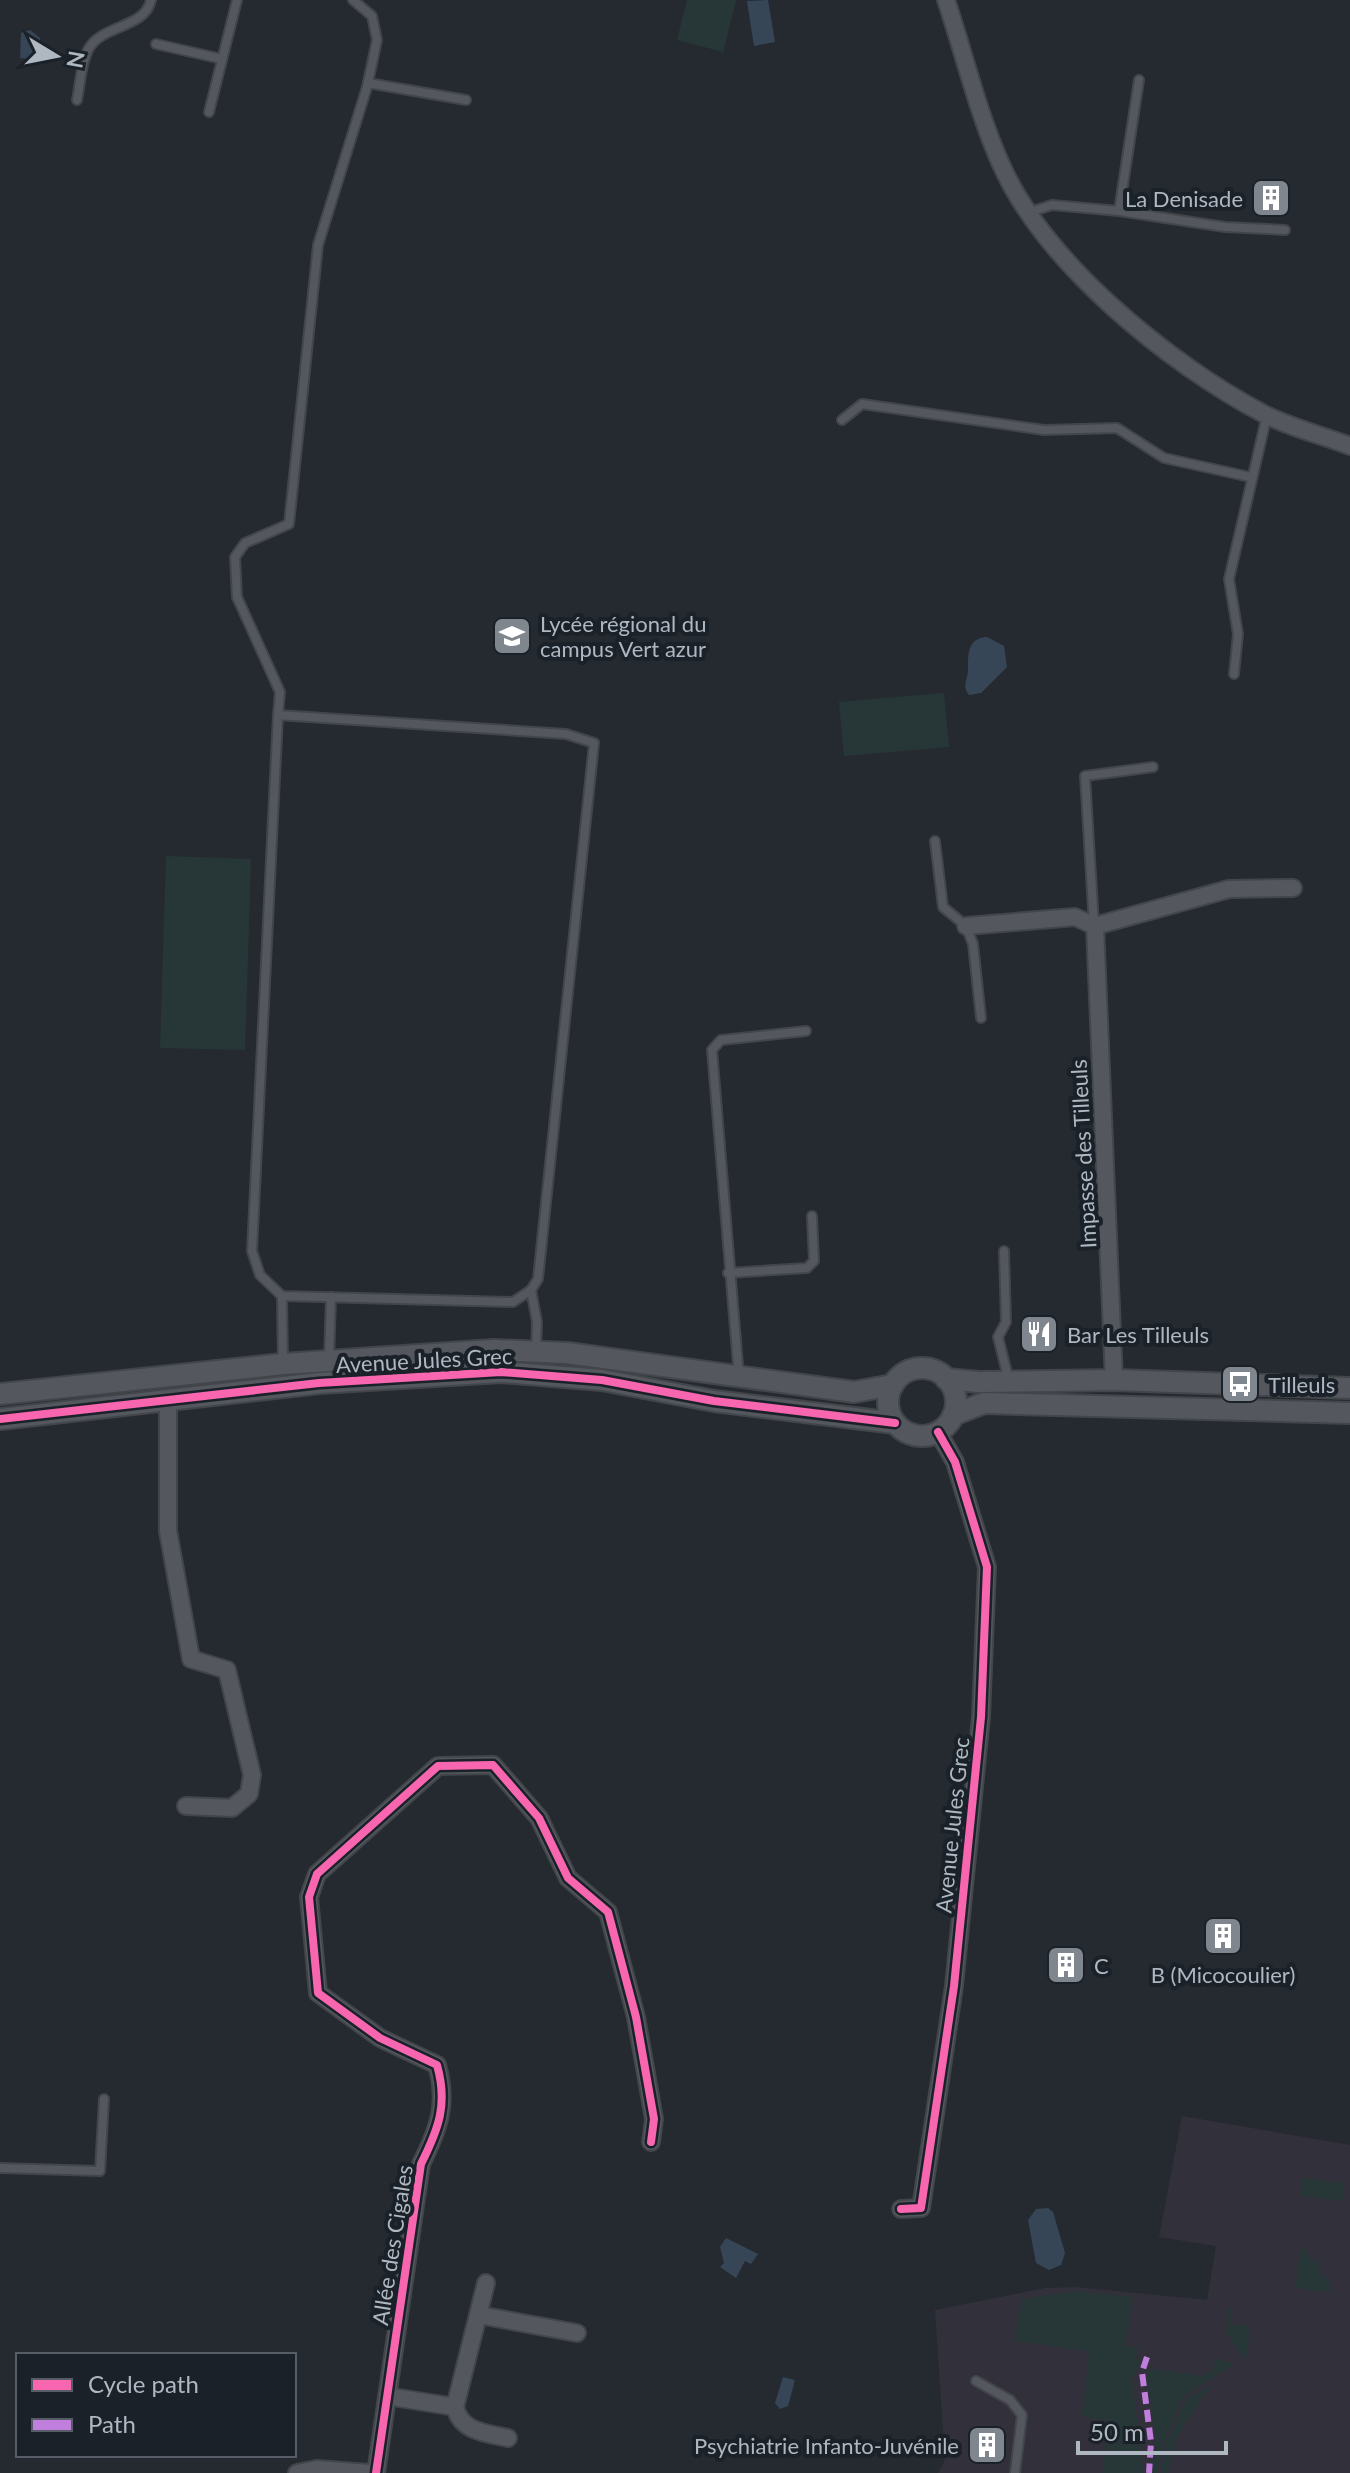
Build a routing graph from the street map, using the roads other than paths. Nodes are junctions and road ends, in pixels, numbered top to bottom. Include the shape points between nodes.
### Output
1 (151, 0) edge
2 (237, 0) edge
3 (353, 0) edge
4 (946, 0) edge
5 (156, 44) dead end
6 (222, 59) junction
7 (1139, 80) dead end
8 (368, 83) junction
9 (77, 100) dead end
10 (466, 100) dead end
11 (209, 112) dead end
12 (1119, 211) junction
13 (1027, 213) junction
14 (1285, 230) dead end
15 (1267, 415) junction
16 (842, 420) dead end
17 (1350, 446) edge
18 (1250, 477) junction
19 (1234, 674) dead end
20 (278, 715) junction
21 (1153, 767) dead end
22 (935, 841) dead end
23 (1293, 888) dead end
24 (966, 926) junction
25 (1095, 926) junction
26 (981, 1018) dead end
27 (806, 1031) dead end
28 (812, 1216) dead end
29 (1004, 1251) dead end
30 (728, 1273) junction
31 (531, 1290) junction
32 (282, 1296) junction
33 (331, 1297) junction
34 (536, 1351) junction
35 (329, 1361) junction
36 (283, 1364) junction
37 (739, 1377) junction
38 (946, 1379) junction
39 (1114, 1380) junction
40 (1009, 1382) junction
41 (893, 1385) junction
42 (1350, 1388) edge
43 (0, 1394) edge
44 (168, 1401) junction
45 (1350, 1413) edge
46 (953, 1415) junction
47 (0, 1419) edge
48 (895, 1423) junction
49 (938, 1432) junction
50 (186, 1806) dead end
51 (104, 2099) dead end
52 (651, 2142) dead end
53 (0, 2168) edge
54 (901, 2209) dead end
55 (486, 2283) dead end
56 (479, 2315) junction
57 (577, 2333) dead end
58 (976, 2381) dead end
59 (387, 2396) junction
60 (455, 2407) junction
61 (508, 2438) dead end
62 (297, 2473) edge
63 (369, 2473) edge
64 (376, 2473) edge
65 (1015, 2473) edge

1 - 9 lane via 140,18 96,40 88,50
2 - 6 lane
3 - 8 lane via 372,16 377,40
4 - 13 street via 999,161
5 - 6 lane
6 - 11 lane
7 - 12 lane
8 - 10 lane
8 - 20 lane via 318,245 289,524 245,543 235,557 237,597 280,692
12 - 13 lane via 1052,205
12 - 14 lane
13 - 15 street via 1113,305 1194,373
15 - 17 street
15 - 18 lane
16 - 18 lane via 862,404 1044,430 1117,428 1164,458
18 - 19 lane via 1229,579 1238,634
20 - 31 lane via 566,734 594,743 538,1279
20 - 32 lane via 252,1251 260,1275
21 - 25 lane via 1085,776
22 - 24 lane via 943,907
23 - 25 street via 1229,889
24 - 25 street via 1075,917
24 - 26 lane via 973,944
25 - 39 street, Impasse des Tilleuls
27 - 30 lane via 721,1040 712,1050
28 - 30 lane via 814,1261 807,1268
29 - 40 lane via 1006,1322 998,1337
30 - 37 lane
31 - 33 lane via 513,1302
31 - 34 lane
32 - 33 lane
32 - 36 lane
33 - 35 lane
34 - 35 street, Avenue Jules Grec
34 - 37 street, Avenue Jules Grec
35 - 36 street, Avenue Jules Grec
36 - 43 street, Avenue Jules Grec
37 - 41 street, Avenue Jules Grec via 854,1392
38 - 40 street
38 - 41 street via 924,1368 901,1375
38 - 46 street via 953,1390
39 - 40 street
39 - 42 street
41 - 48 street via 888,1398
44 - 47 street, Avenue Jules Grec
44 - 48 street, Avenue Jules Grec via 390,1377 528,1373
44 - 50 street via 168,1531 191,1659 227,1670 252,1775 249,1794 232,1808
45 - 46 street via 984,1403
46 - 49 street
48 - 49 street via 915,1436
49 - 54 street, Avenue Jules Grec via 955,1462 987,1567 981,1717 954,1986 921,2208
51 - 53 lane via 100,2171
52 - 59 street, Allée des Cigales via 654,2119 636,2017 608,1912 568,1878 539,1818 493,1765 438,1766 317,1874 309,1897 318,1993 380,2038 437,2065 445,2094 421,2164
55 - 56 street
56 - 57 street
56 - 60 street
58 - 65 lane via 1010,2400 1022,2415
59 - 60 street
59 - 64 street, Allée des Cigales
60 - 61 street via 471,2430
62 - 63 street

